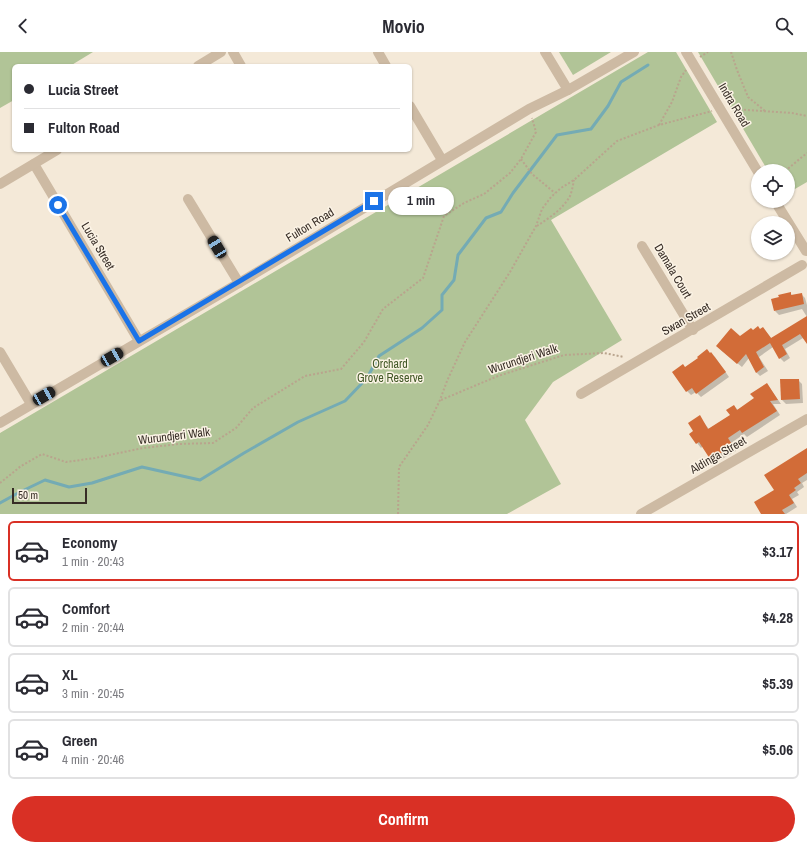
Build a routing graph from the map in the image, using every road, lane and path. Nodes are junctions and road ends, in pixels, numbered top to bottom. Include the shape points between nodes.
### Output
1 (221, 52) edge
2 (233, 52) edge
3 (378, 52) edge
4 (545, 52) edge
5 (634, 52) edge
6 (686, 52) edge
7 (731, 52) edge
8 (692, 61) junction
9 (201, 64) edge
10 (240, 64) edge
11 (385, 64) edge
12 (568, 90) junction
13 (412, 109) edge
14 (529, 109) junction
15 (721, 109) junction
16 (766, 112) junction
17 (807, 116) edge
18 (659, 125) junction
19 (54, 152) edge
20 (807, 153) edge
21 (442, 160) junction
22 (521, 160) junction
23 (34, 164) junction
24 (753, 164) edge
25 (794, 164) edge
26 (574, 180) junction
27 (0, 184) edge
28 (555, 193) junction
29 (188, 199) dead end
30 (779, 208) edge
31 (536, 226) junction
32 (642, 246) dead end
33 (806, 251) edge
34 (805, 267) edge
35 (239, 282) junction
36 (693, 330) junction
37 (139, 341) junction
38 (0, 352) edge
39 (639, 360) junction
40 (582, 394) dead end
41 (440, 400) junction
42 (30, 404) junction
43 (807, 419) edge
44 (0, 423) edge
45 (0, 483) edge
46 (398, 514) edge
47 (641, 514) edge

1 - 9 street
2 - 10 street
3 - 11 street
4 - 12 street
5 - 12 street, Fulton Road
6 - 8 street, Indra Road
7 - 16 path via 748,97
8 - 15 street, Indra Road
8 - 18 path via 681,77 672,102
12 - 14 street, Fulton Road
13 - 21 street
14 - 21 street, Fulton Road
14 - 22 path, Wurundjeri Walk via 536,132
15 - 16 path
15 - 18 path
15 - 24 street, Indra Road
16 - 17 path
18 - 26 path via 617,142
19 - 23 street
20 - 25 path
21 - 35 street, Fulton Road
22 - 28 path via 532,174
22 - 45 path, Wurundjeri Walk via 510,173 484,194 444,216 423,278 383,310 364,342 341,369 305,376 253,408 236,428 213,443 143,448 66,462 42,454 20,466
23 - 27 street
23 - 37 street, Lucia Street
26 - 28 path
26 - 31 path via 570,195 561,208
28 - 31 path via 542,209
29 - 35 street
30 - 33 street
31 - 41 path via 465,342
32 - 36 street, Damala Court
33 - 34 street via 801,257
34 - 36 street, Swan Street
35 - 37 street, Fulton Road
36 - 39 street, Swan Street
37 - 42 street, Fulton Road
38 - 42 street
39 - 40 street, Swan Street
39 - 41 path, Wurundjeri Walk via 604,353 564,355 498,376
41 - 46 path via 428,425 399,467
42 - 44 street, Fulton Road
43 - 47 street, Aldinga Street

